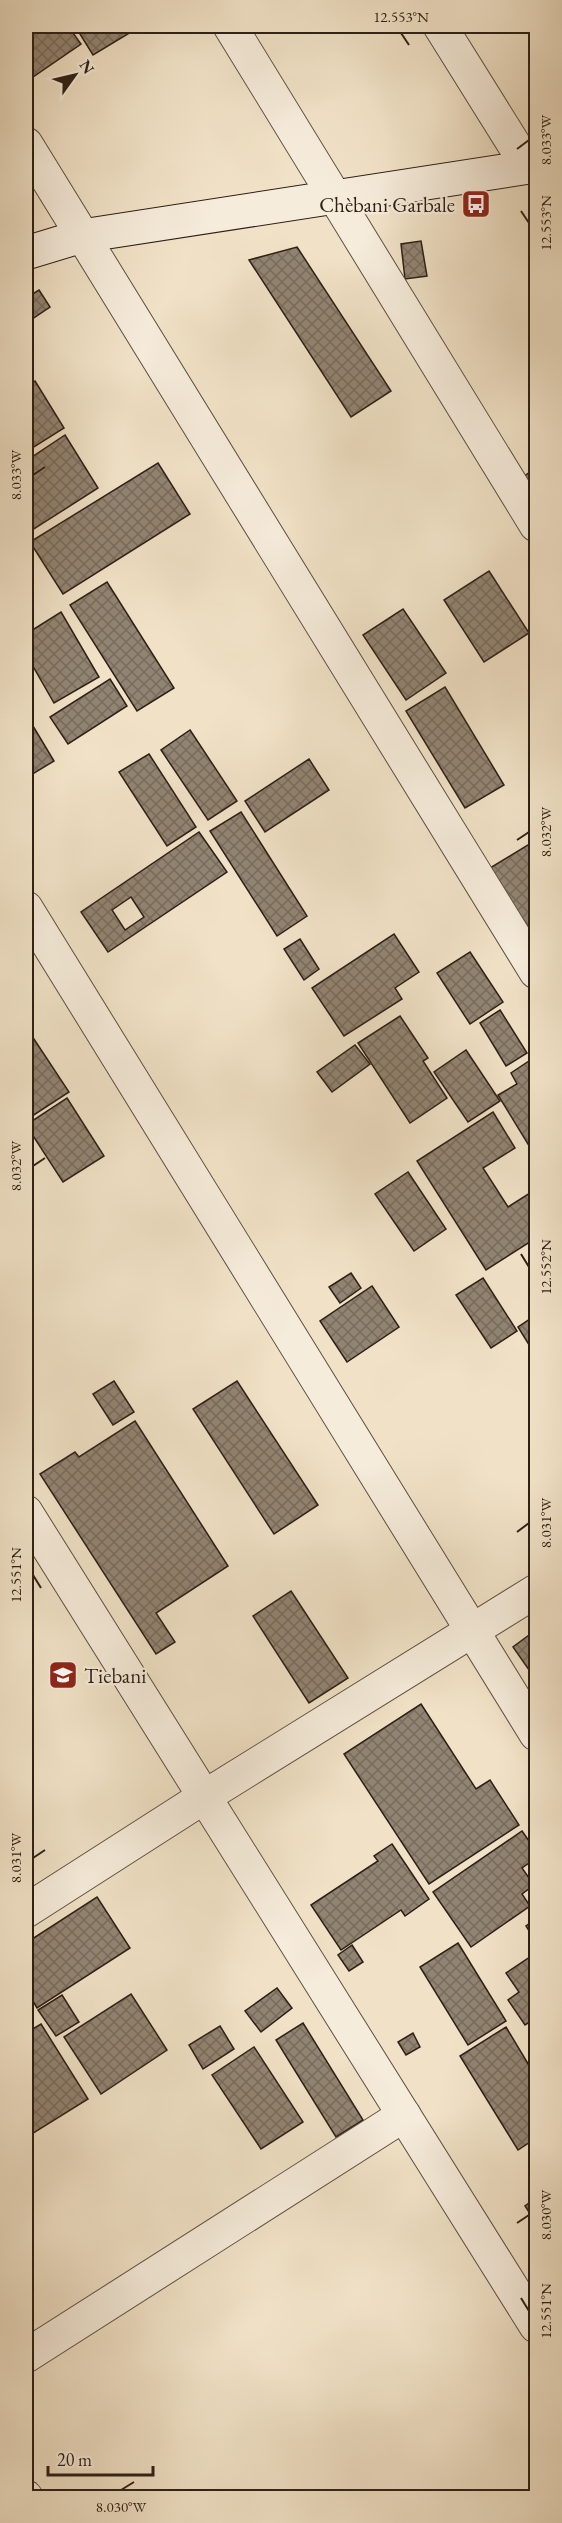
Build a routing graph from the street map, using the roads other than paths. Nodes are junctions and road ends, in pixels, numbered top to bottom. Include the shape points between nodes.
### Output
1 (230, 26) edge
2 (440, 26) edge
3 (26, 144) edge
4 (532, 167) edge
5 (335, 196) junction
6 (82, 236) junction
7 (26, 253) edge
8 (537, 525) edge
9 (26, 908) edge
10 (537, 972) edge
11 (26, 1512) edge
12 (537, 1591) edge
13 (472, 1631) junction
14 (537, 1734) edge
15 (204, 1797) junction
16 (26, 1911) edge
17 (404, 2115) junction
18 (537, 2326) edge
19 (26, 2356) edge

1 - 5 street
2 - 4 street
3 - 6 street
4 - 5 street
5 - 6 street
5 - 8 street
6 - 7 street
6 - 10 street
9 - 13 street
11 - 15 street
12 - 13 street
13 - 14 street
13 - 15 street
15 - 16 street
15 - 17 street
17 - 18 street
17 - 19 street

